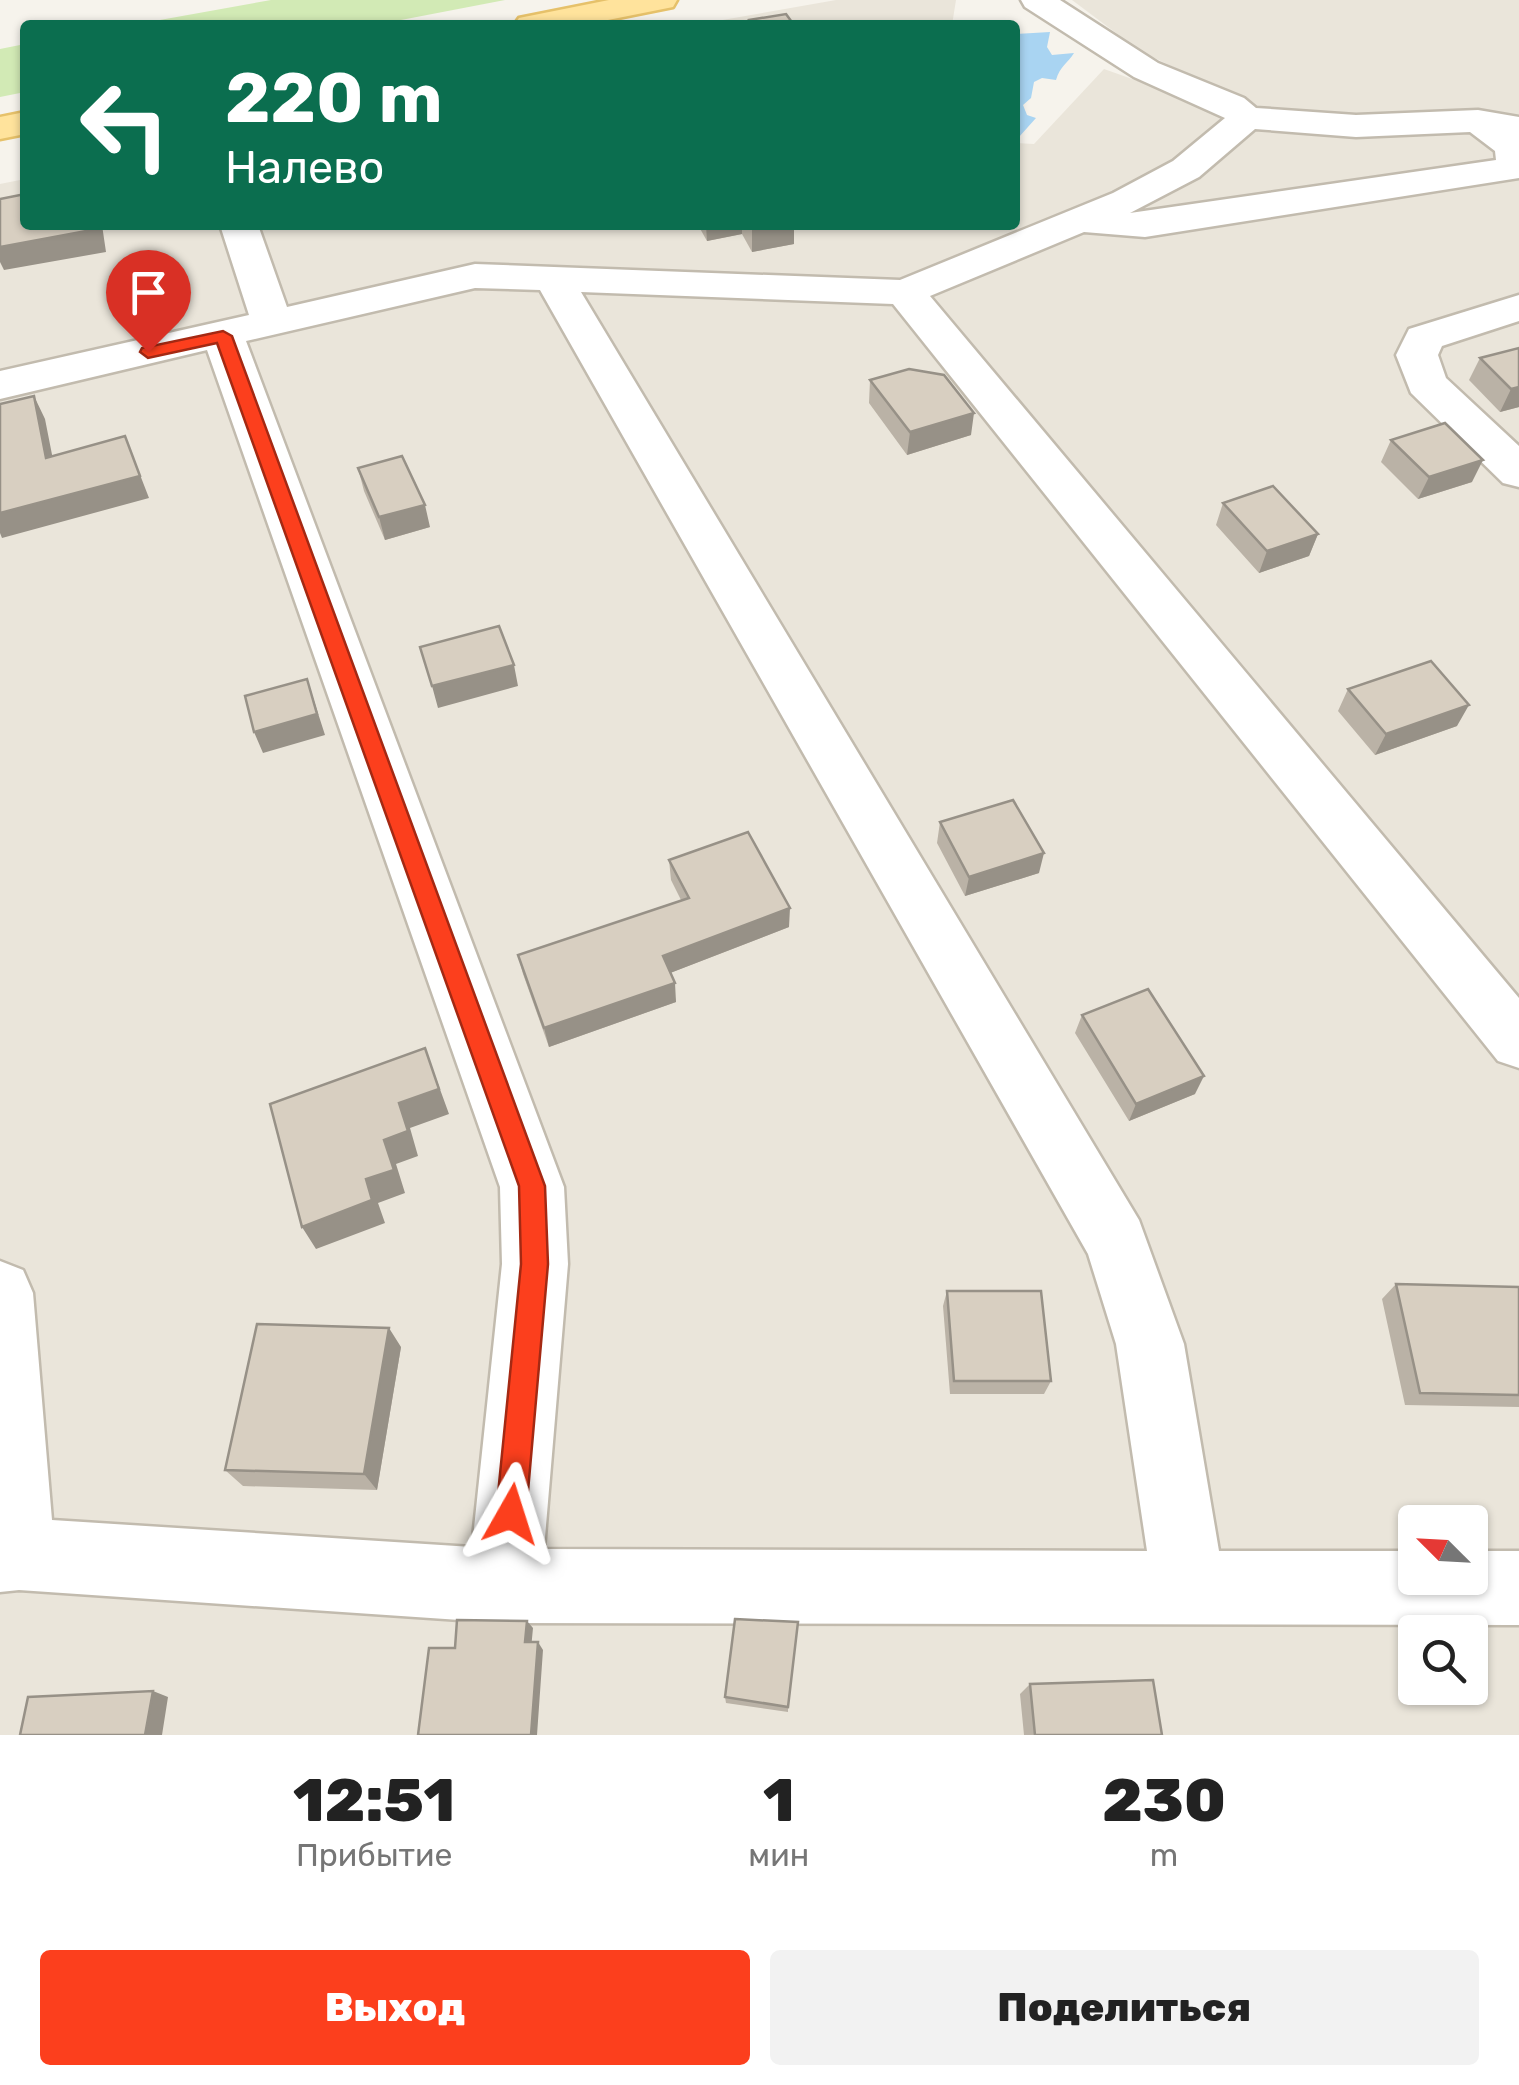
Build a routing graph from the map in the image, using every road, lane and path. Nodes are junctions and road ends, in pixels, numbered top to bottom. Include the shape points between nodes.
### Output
1 (660, 0) edge
2 (1037, 0) edge
3 (557, 20) edge
4 (1247, 118) junction
5 (1478, 121) junction
6 (1519, 128) edge
7 (1069, 224) junction
8 (239, 230) edge
9 (552, 277) junction
10 (904, 292) junction
11 (1519, 307) edge
12 (248, 330) junction
13 (0, 385) edge
14 (1519, 472) edge
15 (1519, 1042) edge
16 (0, 1293) edge
17 (10, 1555) edge
18 (504, 1586) junction
19 (1189, 1587) junction
20 (1519, 1588) edge

1 - 3 main road
2 - 4 street via 1146,70
4 - 5 street via 1356,126
4 - 7 street via 1186,169
5 - 6 street
5 - 7 street via 1513,147 1516,161 1509,168 1145,225
7 - 10 street
8 - 12 street
9 - 10 street
9 - 12 street via 475,276
9 - 19 street via 1116,1242 1150,1344
10 - 15 street
11 - 14 street via 1424,338 1417,356 1426,383
12 - 13 street
12 - 18 street via 532,1186 534,1264
16 - 17 street
17 - 18 street
18 - 19 street
19 - 20 street

